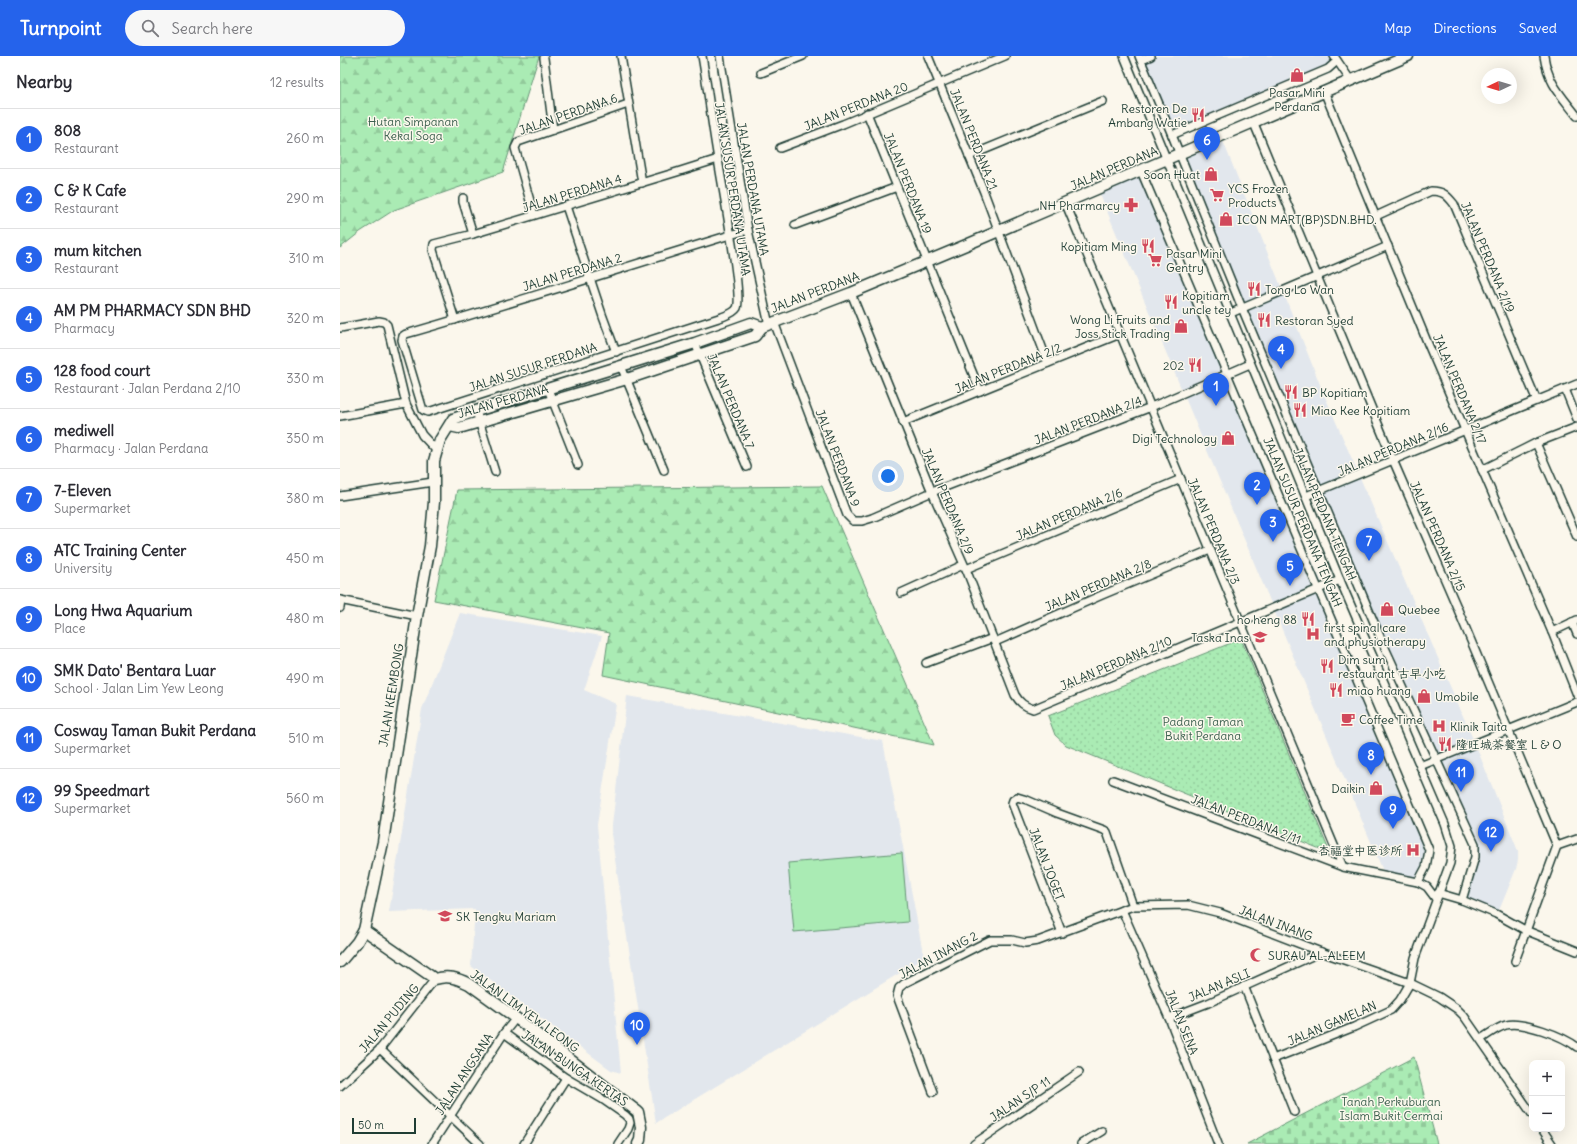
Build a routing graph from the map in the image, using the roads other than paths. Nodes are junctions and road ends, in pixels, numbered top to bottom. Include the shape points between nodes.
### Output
1 (621, 56) edge
2 (702, 56) edge
3 (720, 56) edge
4 (803, 56) edge
5 (928, 56) edge
6 (1005, 56) edge
7 (1124, 56) edge
8 (1152, 56) edge
9 (1408, 56) edge
10 (1544, 56) edge
11 (544, 58) dead end
12 (1140, 58) edge
13 (1336, 59) edge
14 (760, 73) dead end
15 (1351, 81) junction
16 (939, 83) junction
17 (1324, 91) junction
18 (1103, 101) dead end
19 (628, 104) junction
20 (868, 113) junction
21 (1577, 116) edge
22 (1252, 121) junction
23 (553, 130) junction
24 (1172, 135) junction
25 (780, 148) dead end
26 (1180, 154) junction
27 (970, 156) junction
28 (718, 158) junction
29 (1167, 160) junction
30 (1141, 171) junction
31 (642, 183) junction
32 (897, 186) junction
33 (463, 198) dead end
34 (1065, 202) junction
35 (566, 206) junction
36 (534, 215) junction
37 (1376, 216) junction
38 (795, 225) dead end
39 (748, 230) junction
40 (998, 231) junction
41 (472, 234) junction
42 (730, 235) junction
43 (1388, 246) junction
44 (927, 261) junction
45 (1316, 276) junction
46 (589, 278) junction
47 (851, 293) junction
48 (1242, 308) junction
49 (1230, 313) junction
50 (722, 317) joint
51 (455, 320) junction
52 (768, 325) junction
53 (340, 328) edge
54 (1120, 334) junction
55 (403, 336) joint
56 (694, 343) junction
57 (616, 352) junction
58 (699, 354) junction
59 (1048, 363) junction
60 (1250, 364) junction
61 (621, 366) junction
62 (1227, 374) junction
63 (626, 379) junction
64 (1577, 384) edge
65 (548, 389) junction
66 (1565, 389) junction
67 (980, 391) junction
68 (552, 401) junction
69 (1537, 401) junction
70 (406, 404) junction
71 (1151, 407) junction
72 (476, 411) junction
73 (340, 416) edge
74 (1577, 418) edge
75 (480, 422) junction
76 (903, 422) junction
77 (450, 426) junction
78 (1577, 427) edge
79 (1465, 431) junction
80 (1536, 443) junction
81 (436, 450) junction
82 (1393, 460) junction
83 (578, 465) dead end
84 (747, 467) dead end
85 (664, 470) dead end
86 (1482, 470) junction
87 (496, 472) dead end
88 (1181, 479) junction
89 (433, 482) junction
90 (1320, 491) junction
91 (932, 492) junction
92 (340, 496) edge
93 (1306, 496) junction
94 (1577, 537) edge
95 (1210, 550) junction
96 (964, 567) junction
97 (1340, 580) junction
98 (1320, 588) junction
99 (901, 593) dead end
100 (341, 600) edge
101 (340, 608) edge
102 (416, 616) junction
103 (1574, 621) edge
104 (1240, 622) junction
105 (1552, 632) junction
106 (1577, 634) edge
107 (994, 640) junction
108 (926, 663) dead end
109 (1577, 695) edge
110 (1577, 702) edge
111 (1033, 709) joint
112 (1509, 730) junction
113 (1436, 760) junction
114 (1420, 766) junction
115 (1113, 780) dead end
116 (1577, 839) edge
117 (1557, 846) junction
118 (1343, 867) junction
119 (1418, 882) junction
120 (1437, 896) junction
121 (1462, 900) junction
122 (1133, 906) junction
123 (1122, 910) junction
124 (364, 930) junction
125 (1525, 930) junction
126 (1062, 933) junction
127 (1025, 943) joint
128 (1577, 951) edge
129 (1321, 952) junction
130 (1515, 961) dead end
131 (340, 962) edge
132 (435, 979) junction
133 (1410, 983) junction
134 (1244, 986) junction
135 (516, 1018) junction
136 (1169, 1018) junction
137 (504, 1033) junction
138 (1481, 1039) junction
139 (1577, 1047) edge
140 (380, 1049) junction
141 (1273, 1059) junction
142 (1079, 1072) dead end
143 (566, 1078) junction
144 (340, 1086) edge
145 (932, 1092) dead end
146 (1529, 1110) edge
147 (1294, 1112) dead end
148 (451, 1115) junction
149 (1102, 1131) dead end
150 (1544, 1132) edge
151 (432, 1144) edge
152 (480, 1144) edge
153 (524, 1144) edge
154 (618, 1144) edge
155 (638, 1144) edge
156 (974, 1144) edge
157 (1081, 1144) edge
158 (1218, 1144) edge
159 (1552, 1144) edge

1 - 19 street
2 - 28 street, JALAN SUSUR PERDANA UTAMA
3 - 39 street, JALAN PERDANA UTAMA
4 - 14 street
5 - 16 street, JALAN PERDANA 21
6 - 16 street, JALAN PERDANA 20
7 - 29 street, JALAN PERDANA TENGAH
8 - 12 street
9 - 15 street, JALAN PERDANA
10 - 21 street via 1552,85
11 - 23 street
12 - 24 street
13 - 15 street
13 - 24 street via 1328,69
15 - 17 street, JALAN PERDANA
16 - 20 street, JALAN PERDANA 20
16 - 27 street, JALAN PERDANA 21
17 - 22 street, JALAN PERDANA
17 - 37 street, JALAN PERDANA 2/17
18 - 27 street
19 - 23 street, JALAN PERDANA 6
19 - 31 street
20 - 25 street, JALAN PERDANA 20
20 - 32 street, JALAN PERDANA 19
22 - 26 street, JALAN PERDANA
22 - 45 street, JALAN PERDANA 2/15
23 - 36 street, JALAN PERDANA 6 via 518,142 515,148
24 - 26 street
26 - 29 street, JALAN PERDANA
26 - 48 street
27 - 40 street, JALAN PERDANA 21
28 - 31 street, JALAN PERDANA 4
28 - 42 street, JALAN SUSUR PERDANA UTAMA
29 - 30 street, JALAN PERDANA
29 - 49 street, JALAN PERDANA TENGAH
30 - 34 street, JALAN PERDANA
30 - 62 street, JALAN SUSUR PERDANA TENGAH
31 - 35 street, JALAN PERDANA 4
32 - 38 street
32 - 44 street, JALAN PERDANA 19
33 - 41 street
34 - 40 street, JALAN PERDANA
34 - 54 street, JALAN PERDANA 2/3
35 - 36 street, JALAN PERDANA 4
35 - 46 street
36 - 41 street, JALAN PERDANA 4
37 - 43 street, JALAN PERDANA 2/17
37 - 69 street, JALAN PERDANA 2/19 via 1431,191 1446,194 1454,204
39 - 42 street, JALAN PERDANA 2
39 - 52 street, JALAN PERDANA UTAMA
40 - 44 street, JALAN PERDANA
40 - 59 street, JALAN PERDANA 21
41 - 51 street, JALAN PERDANA 4 via 434,244 433,247
42 - 46 street, JALAN PERDANA 2
42 - 50 street, JALAN SUSUR PERDANA UTAMA via 739,299 732,313
43 - 45 street
43 - 79 street, JALAN PERDANA 2/17
44 - 47 street, JALAN PERDANA
44 - 67 street, JALAN PERDANA 19
45 - 48 street
45 - 82 street, JALAN PERDANA 2/15
46 - 51 street, JALAN PERDANA 2
46 - 57 street
47 - 52 street, JALAN PERDANA
47 - 76 street, JALAN PERDANA 2/9
48 - 49 street
48 - 90 street
49 - 60 street, JALAN PERDANA TENGAH
50 - 57 street, JALAN SUSUR PERDANA
51 - 55 street, JALAN PERDANA 2
52 - 56 street, JALAN PERDANA via 751,323
52 - 58 street, JALAN PERDANA via 755,336
52 - 91 street, JALAN PERDANA 9 via 847,515 853,521 862,521
53 - 70 street via 379,321 388,325
54 - 59 street, JALAN PERDANA 2/2
54 - 71 street, JALAN PERDANA 2/3
55 - 57 street, JALAN SUSUR PERDANA via 402,340 425,412
56 - 58 street, JALAN PERDANA 7
56 - 61 street, JALAN PERDANA
58 - 63 street, JALAN PERDANA
58 - 84 street, JALAN PERDANA 7
59 - 67 street, JALAN PERDANA 2/2
60 - 62 street, JALAN PERDANA 2/4
60 - 93 street, JALAN PERDANA TENGAH
61 - 63 street
61 - 65 street, JALAN PERDANA
62 - 71 street, JALAN PERDANA 2/4
62 - 98 street, JALAN SUSUR PERDANA TENGAH
63 - 68 street, JALAN PERDANA
63 - 85 street
64 - 66 street, JALAN PERDANA 2/16
65 - 68 street
65 - 72 street, JALAN PERDANA
66 - 69 street, JALAN PERDANA 2/16
66 - 74 street
67 - 76 street, JALAN PERDANA 2/2
68 - 75 street, JALAN PERDANA
68 - 83 street
69 - 79 street, JALAN PERDANA 2/16
70 - 73 street
70 - 81 street via 422,435
71 - 88 street, JALAN PERDANA 2/3
71 - 91 street, JALAN PERDANA 2/4
72 - 75 street
72 - 77 street, JALAN PERDANA via 453,419
75 - 77 street, JALAN PERDANA via 459,428
75 - 87 street
76 - 91 street, JALAN PERDANA 2/9
77 - 81 street, JALAN KEEMBONG
78 - 80 street
79 - 82 street, JALAN PERDANA 2/16
79 - 86 street, JALAN PERDANA 2/17
80 - 86 street
80 - 94 street
81 - 89 street, JALAN KEEMBONG
82 - 90 street, JALAN PERDANA 2/16
82 - 112 street, JALAN PERDANA 2/15
86 - 105 street, JALAN PERDANA 2/17
88 - 95 street, JALAN PERDANA 2/3
88 - 96 street, JALAN PERDANA 2/6
89 - 92 street
89 - 102 street, JALAN KEEMBONG via 430,546
90 - 93 street, JALAN PERDANA 2/16
90 - 113 street via 1381,639
91 - 96 street, JALAN PERDANA 2/9
93 - 97 street, JALAN PERDANA TENGAH
95 - 104 street, JALAN PERDANA 2/3
95 - 107 street, JALAN PERDANA 2/8
96 - 99 street, JALAN PERDANA 2/6
96 - 107 street, JALAN PERDANA 2/9
97 - 98 street, JALAN PERDANA 2/10
97 - 114 street, JALAN PERDANA TENGAH
98 - 104 street, JALAN PERDANA 2/10
98 - 119 street, JALAN SUSUR PERDANA TENGAH via 1429,850 1426,867
100 - 101 street
100 - 102 street
102 - 124 street, JALAN KEEMBONG via 383,842
103 - 105 street
103 - 106 street
104 - 111 street, JALAN PERDANA 2/10
104 - 118 street, JALAN PERDANA 2/3
105 - 109 street, JALAN PERDANA 2/17
107 - 108 street, JALAN PERDANA 2/8
107 - 111 street, JALAN PERDANA 2/9 via 1015,695 1019,702
110 - 112 street
112 - 113 street
112 - 117 street, JALAN PERDANA 2/15
113 - 114 street
113 - 121 street via 1475,844 1475,857
114 - 120 street, JALAN PERDANA TENGAH via 1452,846 1450,863
115 - 118 street, JALAN PERDANA 2/11
116 - 117 street
117 - 125 street
118 - 119 street, JALAN PERDANA 2/11
119 - 120 street, JALAN PERDANA 2/11
120 - 121 street
120 - 133 street, JALAN PERDANA TENGAH via 1415,958
121 - 125 street
122 - 123 street, JALAN INANG
122 - 126 street, JALAN JOGET via 1107,832 1017,797 1012,803
122 - 129 street, JALAN INANG via 1188,905 1202,908
123 - 126 street, JALAN INANG
123 - 136 street, JALAN SENA
124 - 131 street, JALAN KEEMBONG
124 - 132 street
125 - 128 street
125 - 130 street
126 - 127 street, JALAN INANG
127 - 145 street, JALAN INANG 2 via 990,940 899,988 897,996
129 - 133 street, JALAN INANG
129 - 134 street, JALAN ASLI
132 - 135 street, JALAN LIM YEW LEONG via 443,976 452,977 469,984
132 - 140 street, JALAN PUDING
133 - 138 street, JALAN INANG via 1457,1009
133 - 141 street, JALAN GAMELAN via 1400,1000 1390,1010
134 - 136 street, JALAN ASLI
134 - 141 street
135 - 137 street, JALAN ANGSANA
135 - 155 street, JALAN LIM YEW LEONG via 638,1112 641,1127
136 - 158 street, JALAN SENA
137 - 143 street, JALAN BUNGA KERTAS
137 - 148 street, JALAN ANGSANA
138 - 139 street via 1497,1028 1518,1025 1546,1032
138 - 146 street, JALAN INANG
140 - 144 street, JALAN PUDING
140 - 148 street
141 - 147 street
142 - 156 street, JALAN S/P 11
143 - 153 street
143 - 154 street, JALAN BUNGA KERTAS via 602,1099 629,1119 628,1129
148 - 151 street, JALAN ANGSANA
148 - 152 street
149 - 157 street
150 - 159 street

